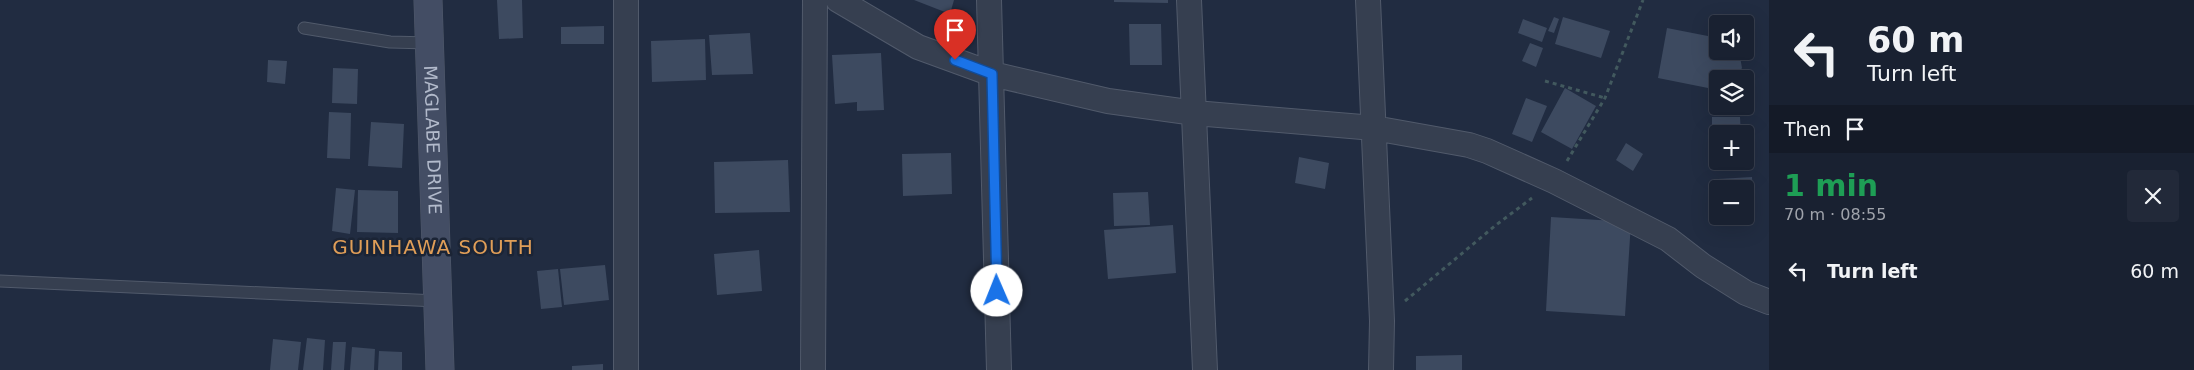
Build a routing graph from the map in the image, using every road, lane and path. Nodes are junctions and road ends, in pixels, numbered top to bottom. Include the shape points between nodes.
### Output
1 (428, 0) edge
2 (626, 0) edge
3 (815, 0) edge
4 (838, 0) edge
5 (990, 0) edge
6 (1189, 0) edge
7 (1368, 0) edge
8 (304, 28) dead end
9 (429, 43) junction
10 (992, 74) junction
11 (1545, 81) dead end
12 (1604, 98) dead end
13 (1195, 113) junction
14 (1374, 128) junction
15 (0, 281) edge
16 (437, 301) junction
17 (1769, 302) edge
18 (440, 370) edge
19 (626, 370) edge
20 (814, 370) edge
21 (999, 370) edge
22 (1205, 370) edge
23 (1381, 370) edge

1 - 9 main road, MAGLABE DRIVE
2 - 19 street
3 - 20 street
4 - 10 street via 918,47
5 - 10 street
6 - 13 street
7 - 14 street
8 - 9 lane via 390,42
9 - 16 main road, MAGLABE DRIVE
10 - 13 street via 1108,101
10 - 21 street
11 - 12 path
13 - 14 street
13 - 22 street
14 - 17 street via 1469,145 1506,158 1668,239 1746,293
14 - 23 street
15 - 16 lane
16 - 18 main road, MAGLABE DRIVE

